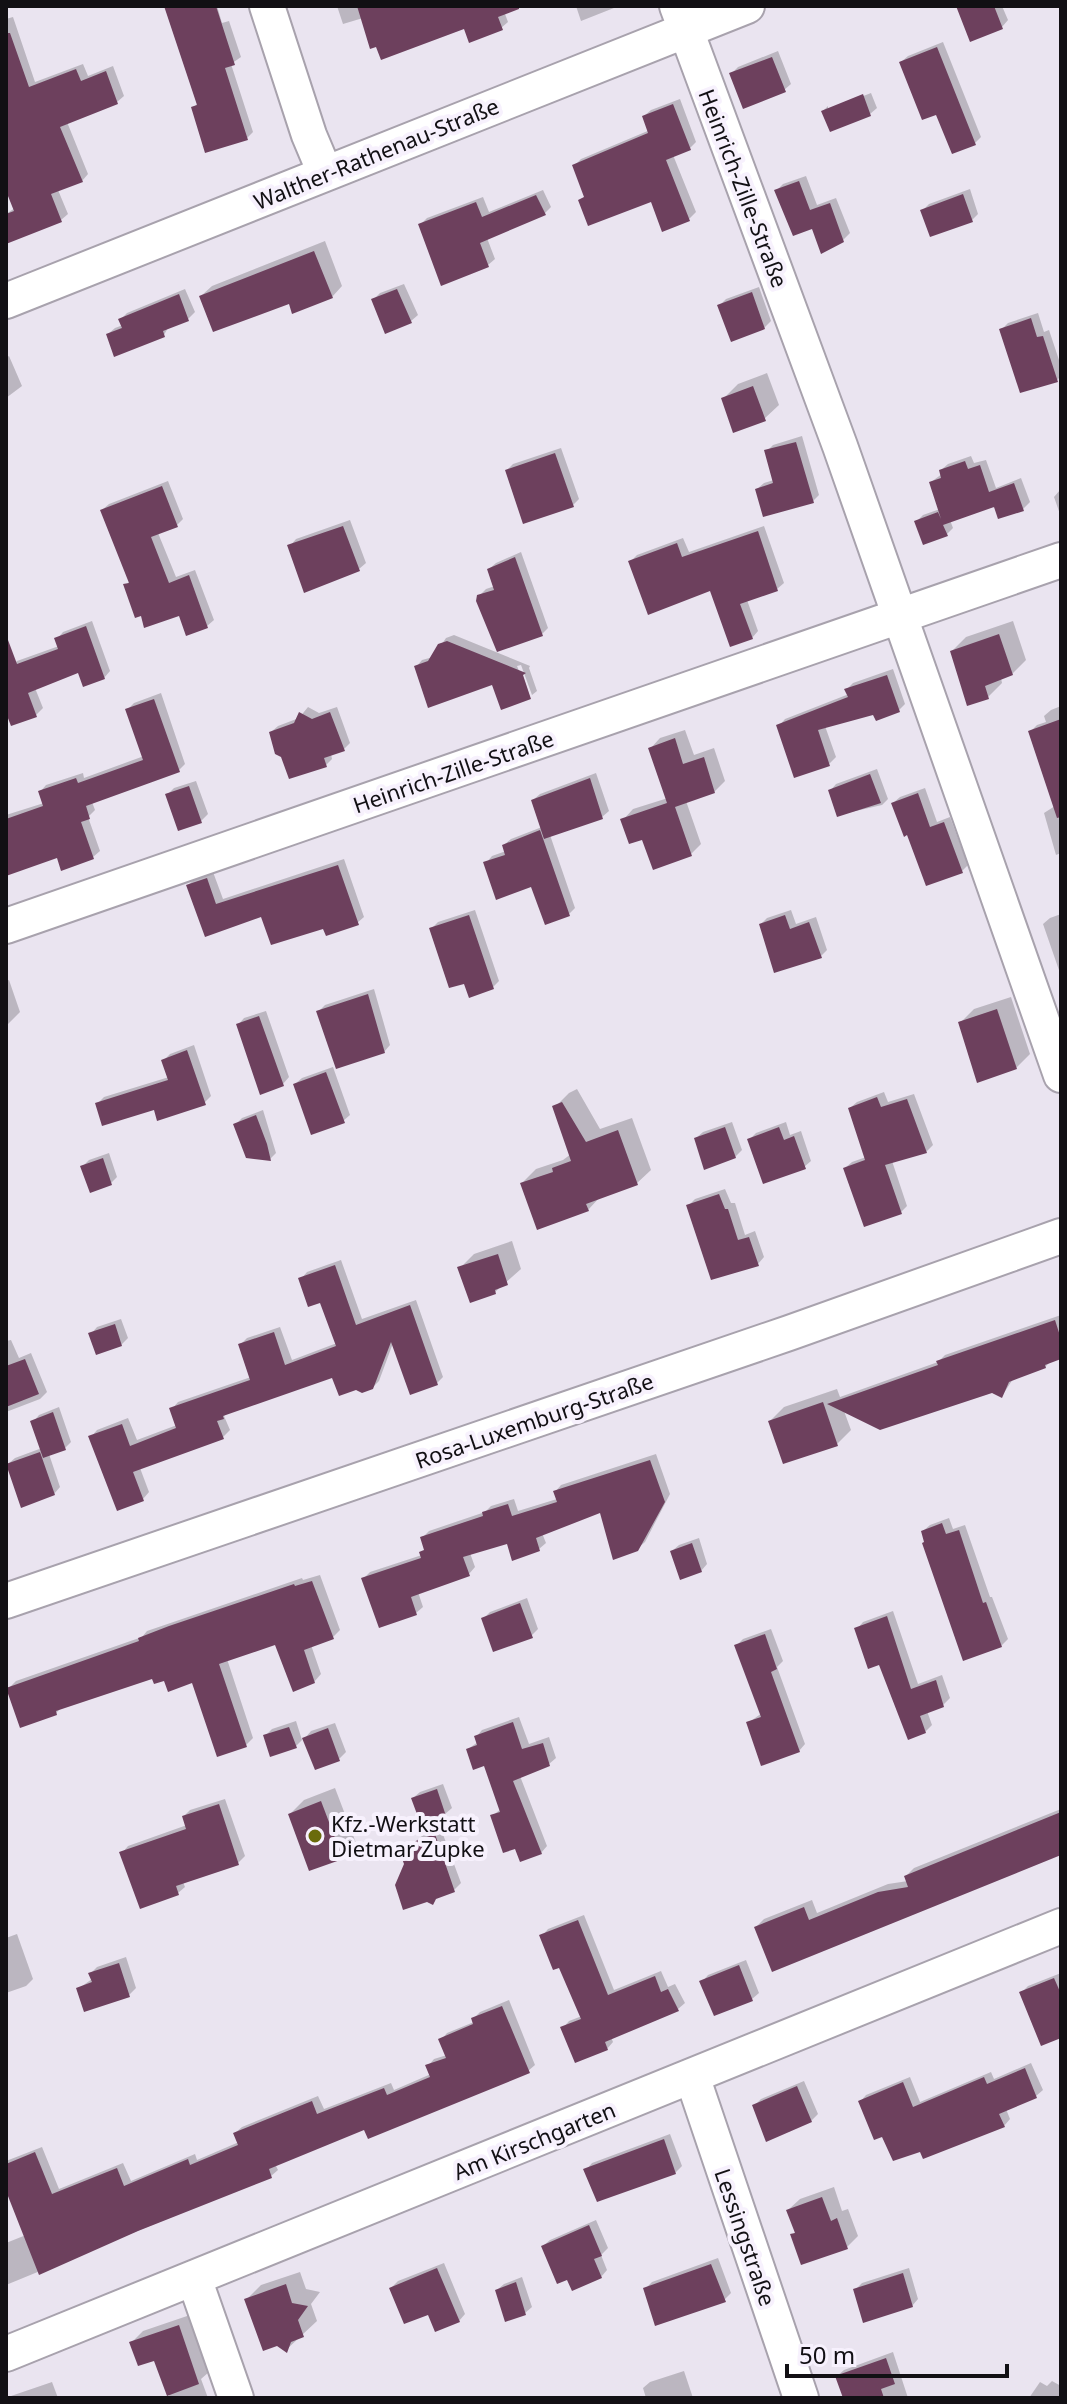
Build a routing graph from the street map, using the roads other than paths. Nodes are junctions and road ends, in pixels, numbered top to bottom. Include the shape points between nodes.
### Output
1 (267, 6) edge
2 (747, 6) edge
3 (680, 18) edge
4 (325, 173) junction
5 (6, 301) edge
6 (1061, 560) edge
7 (900, 616) junction
8 (6, 926) edge
9 (1061, 1075) edge
10 (1061, 1236) edge
11 (6, 1601) edge
12 (1061, 1926) edge
13 (692, 2076) junction
14 (194, 2278) junction
15 (6, 2354) edge
16 (236, 2398) edge
17 (801, 2398) edge

1 - 4 street
2 - 3 street, Walther-Rathenau-Straße
3 - 4 street, Walther-Rathenau-Straße
3 - 7 street, Heinrich-Zille-Straße
4 - 5 street, Walther-Rathenau-Straße
6 - 7 street, Heinrich-Zille-Straße
7 - 8 street, Heinrich-Zille-Straße
7 - 9 street, Heinrich-Zille-Straße
10 - 11 street, Rosa-Luxemburg-Straße
12 - 13 street, Am Kirschgarten
13 - 14 street, Am Kirschgarten
13 - 17 street, Lessingstraße
14 - 15 street, Am Kirschgarten
14 - 16 street

